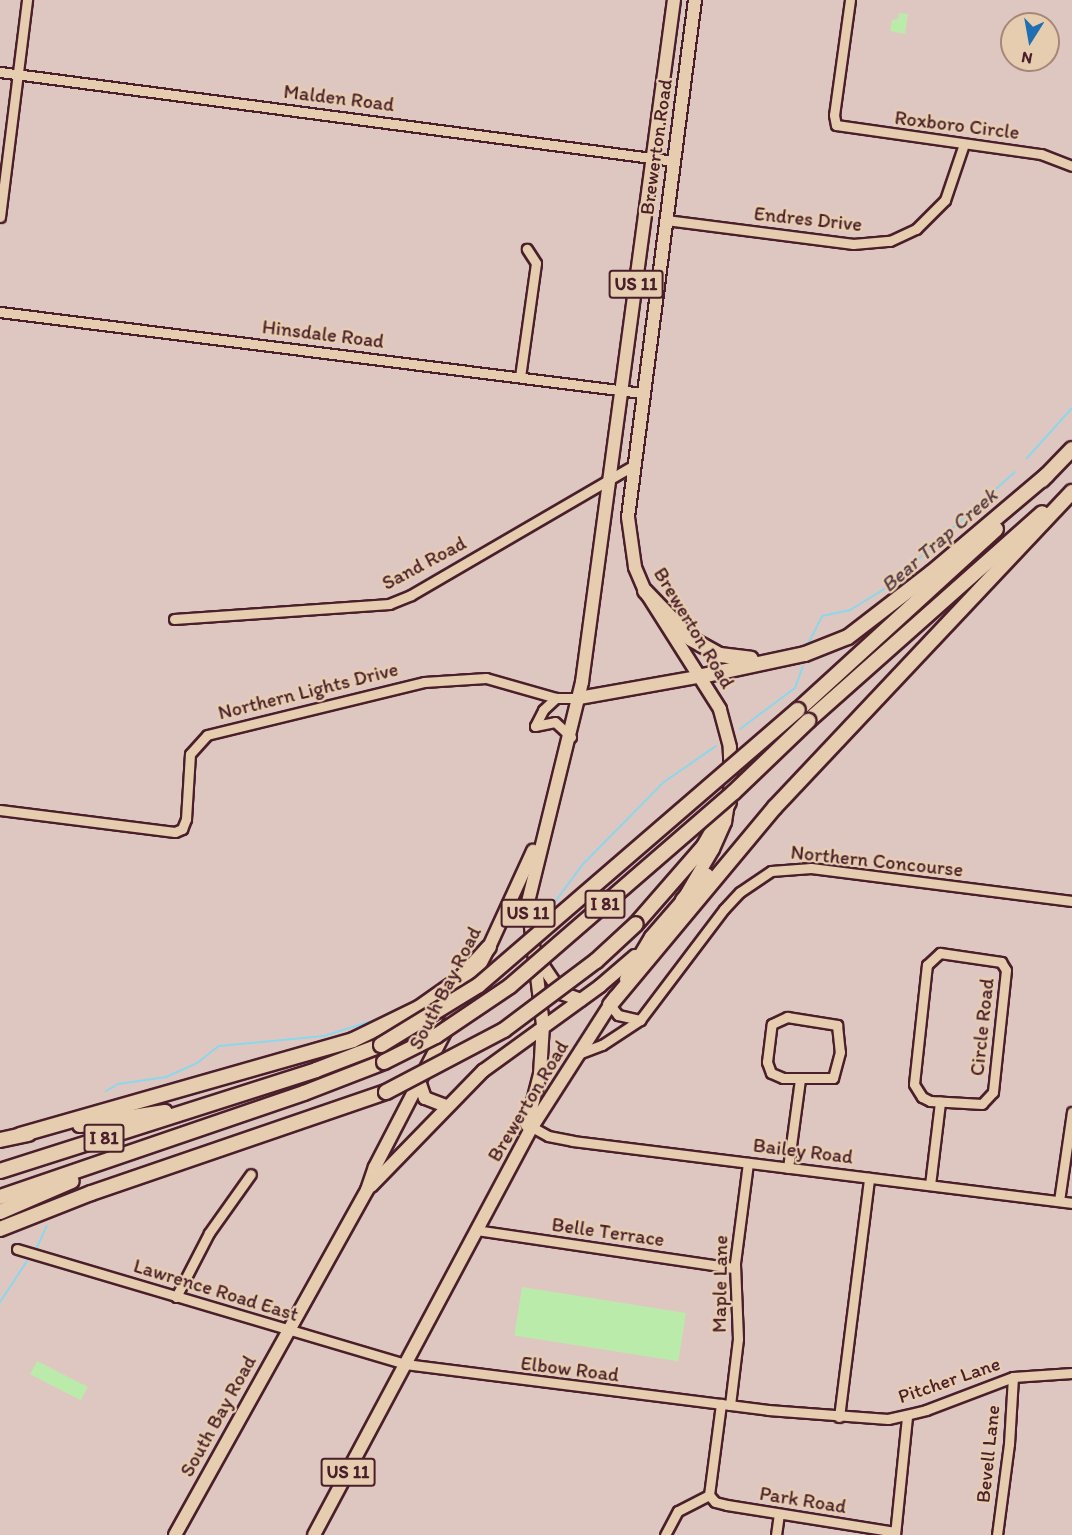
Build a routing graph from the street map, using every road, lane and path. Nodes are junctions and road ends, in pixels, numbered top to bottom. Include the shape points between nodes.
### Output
1 (27, 0) edge
2 (674, 0) edge
3 (696, 0) edge
4 (850, 0) edge
5 (0, 72) edge
6 (18, 75) junction
7 (964, 144) junction
8 (653, 158) junction
9 (674, 160) junction
10 (1072, 166) edge
11 (0, 217) edge
12 (666, 220) junction
13 (527, 249) dead end
14 (0, 312) edge
15 (519, 376) junction
16 (621, 390) junction
17 (642, 393) junction
18 (1072, 449) edge
19 (633, 466) junction
20 (1047, 475) junction
21 (609, 478) junction
22 (1072, 487) edge
23 (1072, 492) edge
24 (645, 591) junction
25 (174, 619) dead end
26 (783, 658) junction
27 (702, 676) junction
28 (556, 698) junction
29 (579, 698) junction
30 (571, 737) junction
31 (729, 802) junction
32 (554, 803) junction
33 (775, 807) junction
34 (0, 810) edge
35 (683, 900) junction
36 (1072, 901) edge
37 (651, 937) junction
38 (489, 947) junction
39 (534, 951) junction
40 (581, 1000) junction
41 (610, 1005) junction
42 (640, 1020) junction
43 (543, 1025) junction
44 (578, 1054) junction
45 (800, 1079) junction
46 (419, 1081) junction
47 (940, 1102) junction
48 (208, 1105) junction
49 (446, 1106) junction
50 (1072, 1112) edge
51 (532, 1121) junction
52 (20, 1135) junction
53 (0, 1140) edge
54 (152, 1145) junction
55 (748, 1162) junction
56 (788, 1168) junction
57 (0, 1171) edge
58 (251, 1174) dead end
59 (869, 1178) junction
60 (930, 1185) junction
61 (368, 1190) junction
62 (0, 1197) edge
63 (1059, 1201) junction
64 (1072, 1203) edge
65 (0, 1212) edge
66 (0, 1229) edge
67 (476, 1230) junction
68 (17, 1249) dead end
69 (734, 1268) junction
70 (176, 1297) junction
71 (287, 1331) junction
72 (405, 1364) junction
73 (1072, 1373) edge
74 (1013, 1377) junction
75 (725, 1405) junction
76 (907, 1416) junction
77 (839, 1417) junction
78 (709, 1495) junction
79 (779, 1514) junction
80 (895, 1533) edge
81 (175, 1535) edge
82 (314, 1535) edge
83 (665, 1535) edge
84 (776, 1535) edge
85 (997, 1535) edge

1 - 6 street
2 - 8 main road, Brewerton Road / US 11
3 - 9 main road, Brewerton Road / US 11
4 - 7 street, Roxboro Circle via 834,115 836,125
5 - 6 street, Malden Road
6 - 8 street, Malden Road
6 - 11 street
7 - 10 street, Roxboro Circle via 1041,154
7 - 12 street, Endres Drive via 945,200 916,229 890,241 853,244
8 - 9 street, Malden Road
8 - 16 main road, Brewerton Road / US 11
9 - 12 main road, Brewerton Road / US 11
12 - 17 main road, Brewerton Road / US 11
13 - 15 street via 536,263
14 - 15 street, Hinsdale Road
15 - 16 street, Hinsdale Road
16 - 17 street, Hinsdale Road
16 - 21 main road, Brewerton Road / US 11
17 - 19 main road, Brewerton Road / US 11
18 - 20 highway, I 81
19 - 21 street, Sand Road
19 - 24 main road, Brewerton Road / US 11 via 628,509 630,541
20 - 26 highway via 848,637
20 - 48 highway, I 81, bridge via 969,557 479,985 381,1045
21 - 25 street, Sand Road via 411,595 389,604
21 - 29 main road, Brewerton Road / US 11
22 - 54 highway, I 81, bridge via 808,721 734,792 510,986 436,1036 384,1062
23 - 33 highway
24 - 26 highway via 692,639 720,655 739,660
24 - 27 main road, Brewerton Road / US 11
26 - 27 highway
27 - 29 main road
27 - 31 main road, Brewerton Road / US 11 via 720,709 730,747
28 - 29 street
28 - 30 street via 543,710 535,726 555,722
28 - 34 street, Northern Lights Drive via 486,678 424,682 207,735 190,754 186,819 182,829 175,832
29 - 30 main road, Brewerton Road / US 11
30 - 32 main road, Brewerton Road / US 11
31 - 35 main road, Brewerton Road / US 11 via 713,849
31 - 66 highway, bridge via 704,846 636,924 596,961 504,1030 386,1092 91,1193
32 - 38 main road, South Bay Road
32 - 39 main road, Brewerton Road / US 11 via 528,902
33 - 35 highway
33 - 41 highway
35 - 37 main road, Brewerton Road / US 11
36 - 42 street, Northern Concourse via 811,868 771,871 746,887 724,909
37 - 40 main road, South Bay Road via 630,962
37 - 41 main road, Brewerton Road / US 11
38 - 46 main road, South Bay Road
38 - 52 highway via 460,979 419,1008 352,1040
39 - 40 main road via 551,984 561,993
39 - 43 main road, Brewerton Road / US 11
40 - 43 main road, South Bay Road
41 - 42 street via 618,1016
41 - 44 main road, Brewerton Road / US 11
42 - 44 street, Northern Concourse via 602,1045
43 - 49 main road, South Bay Road via 491,1064
43 - 51 main road, Brewerton Road / US 11
44 - 51 main road, Brewerton Road / US 11
45 - 45 street via 775,1076 769,1070 772,1024 787,1017 837,1025 840,1052 833,1078
45 - 56 street
46 - 49 main road via 425,1098
46 - 61 main road, South Bay Road via 375,1167
47 - 47 street, Circle Road via 922,1097 914,1084 930,958 940,953 1001,962 1006,977 993,1092 982,1104
47 - 60 street
48 - 52 highway
48 - 57 highway, I 81
49 - 61 main road, South Bay Road
50 - 63 street
51 - 55 street, Bailey Road via 548,1136 573,1141
51 - 67 main road, Brewerton Road / US 11
52 - 53 highway
54 - 62 highway, I 81
54 - 65 highway
55 - 56 street, Bailey Road
55 - 69 street, Maple Lane
56 - 59 street, Bailey Road
58 - 70 street via 208,1233
59 - 60 street, Bailey Road
59 - 77 street
60 - 63 street, Bailey Road
61 - 71 main road, South Bay Road
63 - 64 street, Bailey Road
67 - 69 street, Belle Terrace
67 - 72 main road, Brewerton Road / US 11
68 - 70 street, Lawrence Road East
69 - 75 street, Maple Lane via 738,1339
70 - 71 street, Lawrence Road East
71 - 72 street, Lawrence Road East
71 - 81 main road, South Bay Road
72 - 75 street, Elbow Road
72 - 82 main road, Brewerton Road / US 11
73 - 74 street, Pitcher Lane
74 - 76 street, Pitcher Lane
74 - 85 street, Bevell Lane
75 - 77 street, Pitcher Lane
75 - 78 street, Maple Lane
76 - 77 street, Pitcher Lane
76 - 80 street
78 - 79 street, Park Road via 715,1502
78 - 83 street via 678,1511
79 - 80 street, Park Road
79 - 84 street

